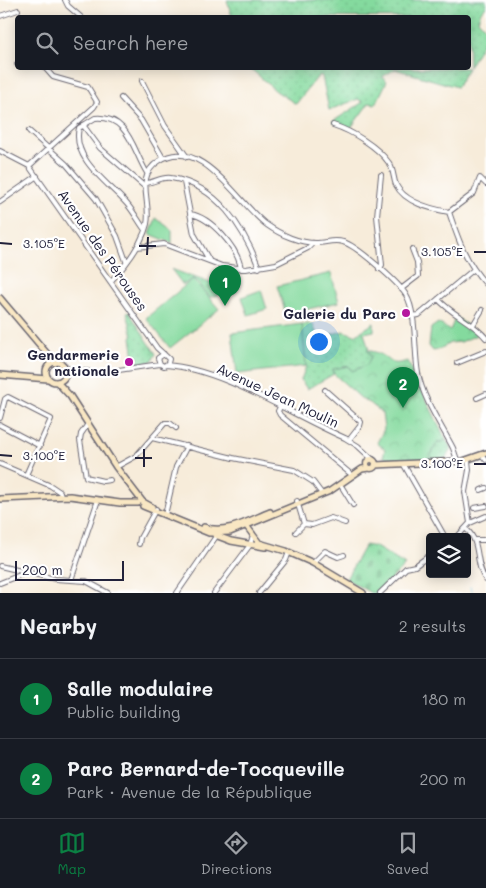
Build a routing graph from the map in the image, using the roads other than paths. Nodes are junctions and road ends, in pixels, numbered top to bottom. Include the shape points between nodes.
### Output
1 (65, 0) edge
2 (18, 10) dead end
3 (78, 15) edge
4 (0, 16) edge
5 (47, 70) edge
6 (142, 81) dead end
7 (121, 98) dead end
8 (333, 124) dead end
9 (83, 125) junction
10 (77, 126) junction
11 (29, 131) dead end
12 (48, 150) junction
13 (0, 151) edge
14 (187, 157) junction
15 (163, 158) junction
16 (30, 166) junction
17 (147, 173) junction
18 (381, 175) dead end
19 (37, 176) junction
20 (184, 182) junction
21 (486, 184) edge
22 (145, 185) junction
23 (0, 202) edge
24 (449, 212) junction
25 (190, 214) junction
26 (145, 230) junction
27 (313, 243) junction
28 (137, 247) junction
29 (412, 250) dead end
30 (209, 260) junction
31 (126, 261) junction
32 (259, 268) junction
33 (241, 269) junction
34 (379, 269) junction
35 (473, 270) junction
36 (111, 281) junction
37 (486, 284) edge
38 (401, 289) junction
39 (0, 298) edge
40 (438, 300) junction
41 (482, 310) dead end
42 (412, 316) junction
43 (473, 325) junction
44 (486, 338) edge
45 (157, 348) junction
46 (486, 351) edge
47 (44, 353) junction
48 (164, 354) junction
49 (159, 360) junction
50 (170, 361) junction
51 (55, 363) junction
52 (457, 363) dead end
53 (166, 365) junction
54 (178, 365) junction
55 (48, 368) junction
56 (64, 373) junction
57 (0, 375) edge
58 (32, 378) junction
59 (48, 379) junction
60 (57, 382) junction
61 (325, 390) dead end
62 (68, 393) junction
63 (486, 394) edge
64 (477, 398) dead end
65 (280, 407) junction
66 (0, 418) edge
67 (88, 424) junction
68 (0, 425) edge
69 (176, 428) dead end
70 (152, 438) junction
71 (349, 440) junction
72 (40, 446) junction
73 (187, 446) junction
74 (484, 454) edge
75 (457, 460) junction
76 (468, 460) junction
77 (486, 460) edge
78 (370, 463) junction
79 (0, 464) edge
80 (402, 465) junction
81 (116, 466) junction
82 (26, 475) junction
83 (351, 475) junction
84 (468, 476) junction
85 (110, 480) dead end
86 (472, 480) dead end
87 (340, 484) junction
88 (131, 486) junction
89 (486, 488) edge
90 (481, 490) dead end
91 (322, 493) junction
92 (134, 494) junction
93 (61, 496) junction
94 (0, 499) edge
95 (98, 500) junction
96 (120, 503) junction
97 (140, 503) junction
98 (298, 503) junction
99 (129, 504) junction
100 (353, 505) dead end
101 (486, 506) edge
102 (474, 508) dead end
103 (155, 510) junction
104 (165, 514) junction
105 (486, 516) edge
106 (256, 521) junction
107 (345, 523) dead end
108 (470, 523) junction
109 (245, 524) junction
110 (304, 524) junction
111 (466, 529) junction
112 (230, 530) junction
113 (296, 532) dead end
114 (217, 533) junction
115 (443, 533) edge
116 (462, 533) edge
117 (253, 535) junction
118 (474, 540) junction
119 (486, 540) edge
120 (231, 541) junction
121 (139, 544) dead end
122 (250, 545) junction
123 (273, 548) junction
124 (289, 552) junction
125 (344, 555) dead end
126 (426, 558) edge
127 (313, 563) junction
128 (0, 566) edge
129 (25, 573) junction
130 (71, 580) junction
131 (486, 580) edge
132 (0, 582) edge
133 (108, 593) edge
134 (177, 593) edge
135 (214, 593) edge
136 (259, 593) edge
137 (363, 593) edge
138 (380, 593) edge

1 - 3 street
2 - 4 street
5 - 10 street via 53,77 88,87 97,102
6 - 14 street via 165,126
7 - 15 street via 141,120
8 - 24 street via 358,136 385,158 405,196
9 - 10 street
9 - 17 street via 100,117 120,125 129,135
9 - 22 street via 100,148
10 - 12 street
10 - 26 street via 78,144 83,153
11 - 12 street
12 - 16 street
12 - 31 street via 66,164 96,199 117,236
13 - 16 street
14 - 15 street
14 - 27 street via 214,170 268,226 289,237
15 - 17 street
16 - 19 street, Avenue des Pérouses
17 - 22 street
18 - 34 street via 377,216 382,265
19 - 23 street
19 - 36 street, Avenue des Pérouses
20 - 22 street via 168,178
20 - 25 street
20 - 32 street via 213,198 234,218 250,242
21 - 24 street via 480,178 474,193
22 - 26 street via 148,219
24 - 35 street
25 - 30 street via 194,234
25 - 33 street via 206,221 221,235
26 - 28 street
27 - 32 street via 276,264
27 - 34 street via 332,241 347,244
28 - 30 street via 164,244
28 - 31 street
29 - 38 street via 418,276
30 - 33 street
31 - 36 street
32 - 33 street
34 - 38 street
35 - 37 street
35 - 40 street
36 - 45 street, Avenue des Pérouses
38 - 42 street
39 - 47 main road
40 - 42 street via 419,315
40 - 43 street
41 - 43 street
42 - 75 street via 419,379
43 - 44 street
45 - 48 street, Avenue des Pérouses
45 - 49 street, Avenue des Pérouses
46 - 52 street
47 - 51 main road
47 - 55 main road
48 - 49 street
48 - 50 street, Avenue des Pérouses
49 - 53 street, Avenue Jean Moulin
49 - 56 street via 149,366
50 - 53 street
50 - 54 street, Avenue Jean Moulin
51 - 55 main road
51 - 56 main road
53 - 54 street, Avenue Jean Moulin
54 - 65 street, Avenue Jean Moulin via 232,384
55 - 58 main road
55 - 59 main road
56 - 60 main road
56 - 62 main road
57 - 58 main road
58 - 59 main road
59 - 60 main road
60 - 62 main road
61 - 71 street via 360,422
62 - 67 main road
63 - 64 street
65 - 71 street, Avenue Jean Moulin
65 - 83 street via 280,415
66 - 72 street via 8,397 49,416 51,422
67 - 81 main road
67 - 85 street via 80,440 86,477
68 - 72 street
69 - 70 street via 165,423
70 - 73 street
70 - 81 street via 136,456
71 - 78 street, Avenue Jean Moulin via 366,452
72 - 82 street
73 - 91 street via 294,470 313,482
73 - 104 street via 176,467
74 - 76 main road
74 - 77 street
75 - 76 main road
75 - 80 main road
76 - 84 street
78 - 80 main road
78 - 83 main road
79 - 82 street
80 - 115 street
81 - 88 main road
82 - 93 street via 51,486
83 - 87 main road
83 - 91 main road
84 - 86 street
84 - 108 street via 464,492
87 - 91 main road
87 - 100 street
88 - 92 main road
88 - 97 main road
89 - 90 street
91 - 98 main road
92 - 97 main road
92 - 99 main road
93 - 94 main road
93 - 95 main road
95 - 96 main road
95 - 130 street
96 - 97 main road
96 - 99 main road
97 - 99 main road
97 - 103 main road
98 - 106 main road
98 - 109 main road
98 - 110 street
101 - 102 street
103 - 104 main road
103 - 121 street
104 - 114 main road
104 - 114 main road via 209,533
105 - 108 street
106 - 109 main road
106 - 117 main road
107 - 110 street via 331,518 312,525
108 - 111 street
109 - 112 main road
109 - 117 main road
110 - 113 street
111 - 116 street
111 - 118 street
112 - 114 main road
112 - 120 main road
114 - 120 main road
114 - 134 street
117 - 122 street
117 - 123 main road via 259,543
118 - 119 street
118 - 131 street
120 - 122 main road
122 - 123 main road
122 - 135 street
123 - 124 main road
124 - 127 main road
124 - 136 street
125 - 127 street via 338,557 325,550
126 - 138 street via 406,568
127 - 137 main road
128 - 129 street
129 - 130 street
129 - 132 street
130 - 133 street via 93,583

